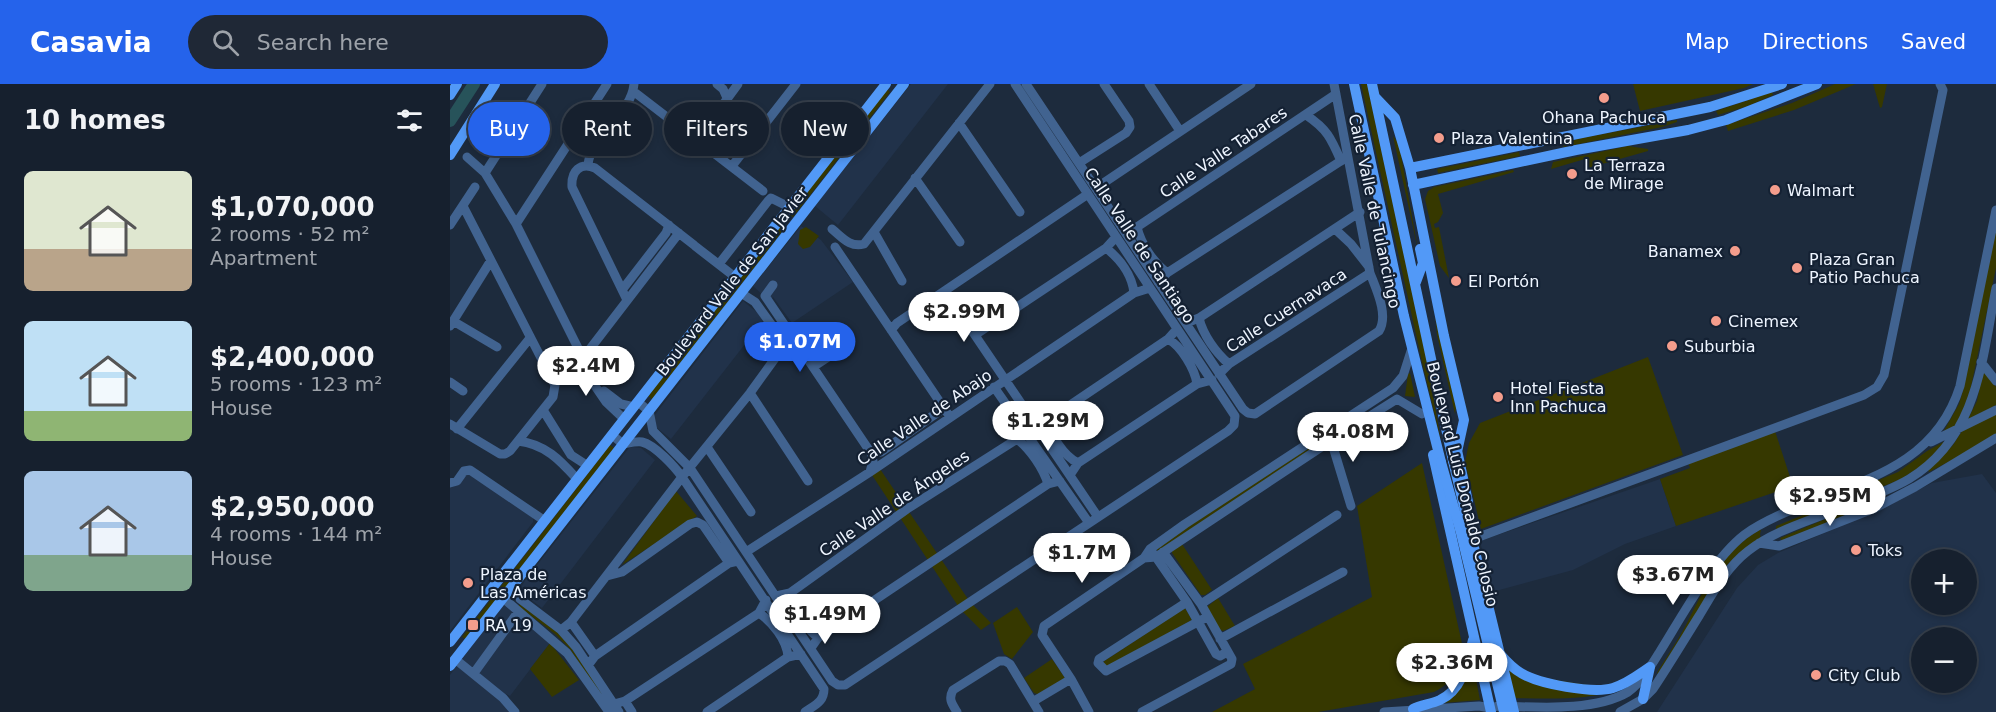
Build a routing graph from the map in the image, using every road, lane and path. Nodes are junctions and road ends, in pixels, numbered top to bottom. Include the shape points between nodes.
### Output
1 (457, 84) edge
2 (495, 84) edge
3 (542, 84) edge
4 (607, 84) edge
5 (717, 84) edge
6 (738, 84) edge
7 (796, 84) edge
8 (886, 84) edge
9 (990, 84) edge
10 (1015, 84) edge
11 (1026, 84) edge
12 (1104, 84) edge
13 (1149, 84) edge
14 (1251, 84) edge
15 (1354, 84) edge
16 (1372, 84) edge
17 (1782, 84) edge
18 (1817, 84) edge
19 (1940, 84) edge
20 (902, 86) edge
21 (634, 87) edge
22 (1801, 87) edge
23 (1335, 89) edge
24 (450, 95) edge
25 (1375, 96) junction
26 (728, 98) junction
27 (725, 102) edge
28 (664, 112) edge
29 (1305, 115) junction
30 (959, 123) junction
31 (1180, 131) junction
32 (450, 155) edge
33 (719, 156) edge
34 (467, 157) dead end
35 (1344, 159) junction
36 (1079, 163) junction
37 (588, 165) junction
38 (732, 166) junction
39 (1410, 168) junction
40 (485, 173) junction
41 (915, 178) junction
42 (1413, 185) junction
43 (475, 187) dead end
44 (763, 191) dead end
45 (1092, 191) junction
46 (462, 206) junction
47 (789, 207) junction
48 (1996, 210) edge
49 (1020, 212) dead end
50 (1360, 212) junction
51 (516, 224) junction
52 (450, 225) edge
53 (669, 225) junction
54 (1137, 226) junction
55 (832, 229) dead end
56 (1335, 229) junction
57 (874, 232) junction
58 (680, 233) junction
59 (1120, 234) junction
60 (960, 242) dead end
61 (835, 247) dead end
62 (1106, 248) junction
63 (490, 262) junction
64 (719, 264) junction
65 (1370, 271) junction
66 (1167, 273) junction
67 (735, 277) junction
68 (902, 281) dead end
69 (1416, 282) junction
70 (773, 285) dead end
71 (1154, 285) junction
72 (1996, 288) edge
73 (622, 290) junction
74 (945, 291) junction
75 (1134, 292) junction
76 (741, 293) junction
77 (627, 300) junction
78 (1199, 318) junction
79 (1186, 323) junction
80 (451, 324) edge
81 (1178, 329) junction
82 (891, 330) junction
83 (1409, 334) junction
84 (975, 335) junction
85 (530, 338) junction
86 (1168, 339) junction
87 (845, 346) dead end
88 (497, 347) dead end
89 (1203, 348) junction
90 (1411, 351) junction
91 (1194, 354) junction
92 (583, 358) junction
93 (1981, 362) junction
94 (1229, 364) junction
95 (813, 367) junction
96 (1220, 374) junction
97 (592, 378) junction
98 (1005, 380) junction
99 (1212, 381) junction
100 (1996, 381) edge
101 (450, 382) edge
102 (1197, 384) junction
103 (994, 387) junction
104 (1394, 388) junction
105 (463, 391) dead end
106 (750, 393) junction
107 (1396, 399) junction
108 (636, 404) junction
109 (543, 410) junction
110 (1996, 410) edge
111 (649, 411) junction
112 (947, 413) junction
113 (1248, 413) joint
114 (1422, 414) junction
115 (624, 419) junction
116 (1048, 420) junction
117 (1338, 423) junction
118 (1035, 424) junction
119 (454, 427) edge
120 (1958, 429) junction
121 (1025, 430) junction
122 (1327, 430) junction
123 (1342, 433) junction
124 (612, 435) junction
125 (1996, 438) edge
126 (1017, 439) junction
127 (1332, 440) junction
128 (518, 441) junction
129 (1928, 443) junction
130 (623, 444) junction
131 (706, 447) junction
132 (1052, 449) junction
133 (871, 453) junction
134 (1043, 455) junction
135 (1455, 457) junction
136 (1078, 463) junction
137 (588, 466) junction
138 (690, 468) junction
139 (870, 472) junction
140 (1070, 475) junction
141 (682, 477) junction
142 (1909, 478) junction
143 (577, 479) junction
144 (808, 481) dead end
145 (1060, 481) junction
146 (450, 483) edge
147 (1048, 484) junction
148 (1916, 487) junction
149 (1891, 488) junction
150 (1351, 506) dead end
151 (1875, 508) junction
152 (751, 512) dead end
153 (1337, 515) dead end
154 (1098, 516) junction
155 (1771, 519) junction
156 (545, 521) junction
157 (1089, 523) junction
158 (1773, 536) junction
159 (1476, 538) junction
160 (1759, 543) junction
161 (1783, 544) junction
162 (1150, 549) junction
163 (746, 552) junction
164 (1160, 555) junction
165 (1144, 558) junction
166 (734, 562) junction
167 (1343, 572) dead end
168 (607, 576) junction
169 (1179, 583) junction
170 (790, 593) junction
171 (503, 598) junction
172 (771, 598) junction
173 (520, 599) dead end
174 (1187, 602) junction
175 (1201, 604) junction
176 (518, 612) junction
177 (759, 613) junction
178 (1203, 620) junction
179 (571, 622) junction
180 (789, 626) junction
181 (561, 630) junction
182 (818, 638) junction
183 (1220, 639) junction
184 (451, 641) edge
185 (1475, 642) junction
186 (464, 648) junction
187 (811, 648) junction
188 (1499, 649) junction
189 (1227, 652) junction
190 (801, 654) junction
191 (789, 657) junction
192 (1486, 659) junction
193 (592, 660) junction
194 (453, 662) edge
195 (1650, 667) junction
196 (474, 673) junction
197 (1071, 679) junction
198 (1642, 699) junction
199 (625, 701) junction
200 (1034, 701) junction
201 (1413, 709) junction
202 (611, 710) edge
203 (1503, 710) edge
204 (515, 712) edge
205 (632, 712) edge
206 (707, 712) edge
207 (805, 712) edge
208 (957, 712) edge
209 (1039, 712) edge
210 (1089, 712) edge
211 (1142, 712) edge
212 (1384, 712) edge
213 (1620, 712) edge

1 - 24 main road
2 - 32 main road
3 - 40 street
4 - 51 street
5 - 26 street
6 - 26 street
7 - 38 street
8 - 20 main road
8 - 47 main road, Boulevard Valle de San Javier
9 - 30 street
10 - 45 street, Calle Valle de Santiago
11 - 36 street, Calle Valle de Santiago
12 - 36 street via 1130,121 1130,127
13 - 31 street
14 - 31 street
15 - 83 main road, Boulevard Luis Donaldo Colosio
16 - 25 main road, Boulevard Luis Donaldo Colosio
17 - 39 main road via 1710,107
18 - 22 main road
19 - 159 street via 1943,90 1884,375 1877,387
20 - 76 main road, Boulevard Valle de San Javier
21 - 28 street
21 - 37 street via 631,97 589,153
22 - 42 main road via 1726,120 1688,130
23 - 29 street, Calle Valle Tabares
23 - 35 street, Calle Valle de Tulancingo
25 - 39 main road via 1395,118
25 - 69 main road, Boulevard Luis Donaldo Colosio
26 - 27 street
29 - 35 street via 1322,125
29 - 54 street, Calle Valle Tabares
30 - 41 street
30 - 49 street
31 - 45 street
33 - 38 street
34 - 40 street
35 - 50 street, Calle Valle de Tulancingo
35 - 66 street
36 - 45 street, Calle Valle de Santiago
37 - 53 street
37 - 73 street via 574,171 572,187
38 - 44 street
39 - 42 main road
40 - 51 street
41 - 57 street
41 - 60 street
42 - 69 main road via 1409,194 1423,262
42 - 135 main road via 1464,420
43 - 46 street
45 - 59 street, Calle Valle de Santiago
45 - 74 street
46 - 52 street
46 - 63 street
47 - 64 street via 771,198
47 - 67 main road, Boulevard Valle de San Javier
48 - 129 street via 1960,386 1951,412
50 - 56 street
50 - 65 street, Calle Valle de Tulancingo
51 - 92 street
53 - 58 street
53 - 73 street
54 - 59 street, Calle Valle Tabares
54 - 66 street via 1145,246
55 - 57 street via 858,246
56 - 65 street
56 - 78 street
57 - 68 street
58 - 64 street
58 - 77 street
59 - 62 street
59 - 71 street, Calle Valle de Santiago
61 - 82 street
62 - 75 street via 1133,281
62 - 84 street
63 - 80 street
63 - 85 street
64 - 67 street
65 - 94 street, Calle Cuernavaca
65 - 113 street, Calle Valle de Tulancingo via 1383,322 1379,331 1255,414
66 - 71 street
67 - 108 main road, Boulevard Valle de San Javier
69 - 135 main road, Boulevard Luis Donaldo Colosio
70 - 95 street via 765,296
71 - 75 street, Calle Valle de Abajo
71 - 79 street, Calle Valle de Santiago
71 - 81 street, Calle Valle de Santiago
72 - 93 street
73 - 77 street
74 - 82 street
74 - 84 street
75 - 98 street, Calle Valle de Abajo
76 - 106 street via 755,302 783,344
76 - 111 main road, Boulevard Valle de San Javier
77 - 92 street
78 - 79 street
78 - 94 street via 1221,358
79 - 89 street, Calle Valle de Santiago
80 - 88 street
81 - 86 street
81 - 91 street, Calle Valle de Santiago
82 - 112 street
83 - 90 main road, Boulevard Luis Donaldo Colosio
83 - 203 main road, Boulevard Luis Donaldo Colosio, bridge
84 - 98 street
85 - 109 street via 555,385 553,397
85 - 119 street
86 - 102 street via 1175,343 1196,375
86 - 116 street
87 - 95 street
89 - 91 street
89 - 96 street, Calle Valle de Santiago
90 - 104 street via 1403,376
90 - 114 main road, Boulevard Luis Donaldo Colosio via 1411,370
91 - 99 street, Calle Valle de Santiago
92 - 97 street
93 - 100 street
93 - 120 street via 1968,411
94 - 96 street, Calle Cuernavaca
95 - 133 street
96 - 113 street, Calle Valle de Santiago
97 - 108 street via 616,401
97 - 115 street via 600,394
98 - 103 street, Calle Valle de Abajo
98 - 118 street
99 - 102 street
99 - 154 street, Calle Valle de Santiago via 1235,416 1234,425
101 - 105 street
102 - 136 street
103 - 112 street, Calle Valle de Abajo
103 - 121 street
104 - 107 street
104 - 117 street
106 - 131 street
106 - 144 street
107 - 114 street
107 - 123 street
108 - 111 street
108 - 115 main road, Boulevard Valle de San Javier
109 - 128 street
109 - 137 street via 571,455
110 - 120 street
111 - 130 main road, Boulevard Valle de San Javier
111 - 138 street via 650,426 656,435
112 - 133 street, Calle Valle de Abajo via 881,452
112 - 139 street, Calle Valle de Abajo
114 - 185 main road, Boulevard Luis Donaldo Colosio
115 - 124 main road, Boulevard Valle de San Javier
116 - 118 street
116 - 136 street via 1049,429 1070,459
117 - 122 street
117 - 123 street
118 - 132 street
119 - 128 street via 500,454 510,451
120 - 129 street
120 - 142 street via 1934,460
121 - 126 street, Calle Valle de Ángeles
121 - 134 street
122 - 127 street
122 - 162 street
123 - 127 street
124 - 130 street
124 - 137 main road, Boulevard Valle de San Javier
125 - 148 street
126 - 147 street via 1025,445
126 - 170 street, Calle Valle de Ángeles via 907,509
127 - 150 street
127 - 164 street
128 - 143 street via 548,450
129 - 155 street via 1884,471
130 - 141 street via 642,442
130 - 171 main road, Boulevard Valle de San Javier
131 - 138 street
131 - 152 street
132 - 134 street
132 - 140 street
133 - 139 street
134 - 145 street
135 - 159 main road, Boulevard Luis Donaldo Colosio
135 - 203 main road, Boulevard Luis Donaldo Colosio, bridge
136 - 140 street
137 - 143 main road, Boulevard Valle de San Javier
138 - 141 street
138 - 163 street
139 - 163 street, Calle Valle de Abajo
140 - 154 street
141 - 166 street
141 - 168 street
142 - 148 street
142 - 149 street
143 - 156 main road, Boulevard Valle de San Javier
145 - 147 street
145 - 157 street
146 - 156 street via 470,470
147 - 182 street
148 - 151 street
149 - 151 street
149 - 158 street
151 - 161 street
153 - 175 street
154 - 157 street
155 - 158 street
155 - 195 street via 1745,534 1720,559
156 - 184 main road, Boulevard Valle de San Javier
157 - 187 street via 844,685 832,681
158 - 160 street
158 - 161 street
159 - 188 main road, Boulevard Luis Donaldo Colosio
160 - 161 street
160 - 198 street via 1724,577 1653,689
162 - 164 street
162 - 165 street
163 - 172 street
164 - 165 street
164 - 169 street
165 - 197 street via 1044,626 1042,635
166 - 168 street via 697,522 622,572
166 - 172 street
166 - 193 street
167 - 183 street
168 - 179 street
169 - 174 street
169 - 175 street
170 - 172 street, Calle Valle de Ángeles
170 - 182 street via 791,602
171 - 176 street
171 - 186 main road, Boulevard Valle de San Javier
172 - 177 street
172 - 180 street
173 - 181 street
174 - 178 street
174 - 178 street via 1098,663 1106,671
175 - 178 street
176 - 196 street
176 - 202 street via 567,653
177 - 191 street via 788,647
177 - 199 street
178 - 183 street
178 - 189 street via 1216,654
179 - 181 street
179 - 193 street
180 - 187 street
180 - 190 street
181 - 193 street
182 - 187 street
183 - 189 street
184 - 186 main road
185 - 192 main road
185 - 201 main road via 1454,690
185 - 203 main road, Boulevard Luis Donaldo Colosio
186 - 194 main road, Boulevard Valle de San Javier
188 - 192 main road via 1495,657
188 - 195 main road via 1523,675 1598,690 1622,685
188 - 203 main road, Boulevard Luis Donaldo Colosio
189 - 211 street via 1232,664 1227,668
190 - 191 street
190 - 207 street via 824,689 820,702
191 - 206 street
192 - 203 street
193 - 202 street
194 - 196 street
195 - 198 main road
195 - 203 street via 1630,691 1612,701
196 - 204 street
197 - 200 street
197 - 210 street
198 - 213 street
199 - 202 street
199 - 205 street
200 - 208 street via 1010,664 999,661 953,690 951,702
200 - 209 street
201 - 203 street via 1479,706
201 - 212 street

